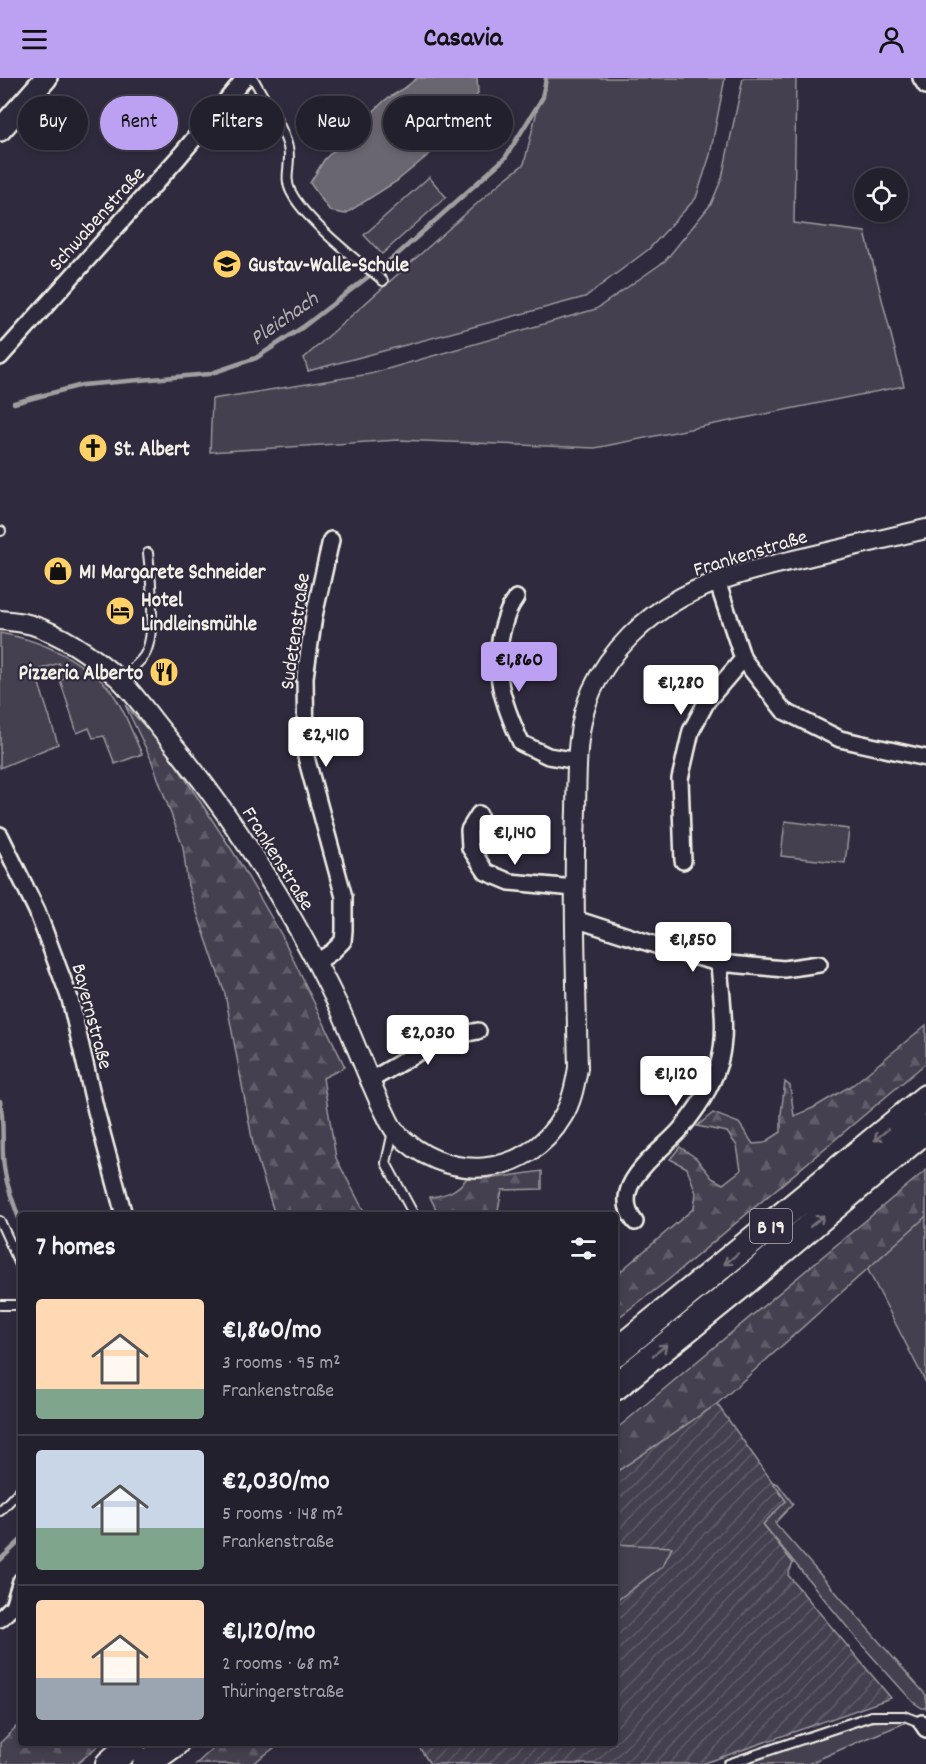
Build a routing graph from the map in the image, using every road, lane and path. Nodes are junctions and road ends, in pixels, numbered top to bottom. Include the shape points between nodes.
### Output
1 (46, 78) edge
2 (245, 78) edge
3 (253, 78) edge
4 (921, 78) edge
5 (926, 86) edge
6 (0, 130) edge
7 (380, 278) dead end
8 (0, 357) edge
9 (926, 530) edge
10 (331, 540) dead end
11 (148, 553) dead end
12 (717, 581) junction
13 (516, 597) dead end
14 (0, 620) edge
15 (743, 659) junction
16 (119, 679) junction
17 (926, 758) edge
18 (578, 761) junction
19 (479, 814) dead end
20 (0, 835) edge
21 (683, 861) dead end
22 (574, 888) junction
23 (575, 919) junction
24 (317, 962) junction
25 (719, 963) junction
26 (819, 964) dead end
27 (478, 1031) dead end
28 (369, 1081) junction
29 (926, 1098) edge
30 (926, 1129) edge
31 (394, 1130) junction
32 (123, 1212) edge
33 (412, 1212) edge
34 (0, 1221) edge
35 (635, 1222) dead end
36 (18, 1260) edge
37 (0, 1305) edge
38 (18, 1305) edge
39 (618, 1351) edge
40 (618, 1385) edge
41 (18, 1492) edge
42 (0, 1511) edge
43 (18, 1590) edge
44 (0, 1619) edge
45 (925, 1724) edge
46 (130, 1746) edge
47 (151, 1746) edge
48 (171, 1746) edge
49 (184, 1746) edge
50 (109, 1764) edge
51 (136, 1764) edge
52 (146, 1764) edge
53 (169, 1764) edge
54 (728, 1764) edge

1 - 6 main road
2 - 8 street, Schwabenstraße
3 - 7 lane via 281,125 289,151 286,180 292,194 312,218
4 - 5 street
9 - 12 street, Frankenstraße via 774,564
10 - 24 street, Sudetenstraße via 305,677 306,757 344,897 344,930 343,941
11 - 16 lane via 152,583 150,645 142,659
12 - 15 street
12 - 18 street, Frankenstraße via 652,616 608,661 592,691 582,724
13 - 18 street via 500,638 497,671 505,707 521,743 548,756
14 - 16 street, Frankenstraße via 31,625 64,639
15 - 17 street via 784,711 840,739
15 - 21 street via 707,701 691,731 680,779
16 - 24 street, Frankenstraße via 187,760 234,825
18 - 22 street, Frankenstraße
19 - 22 street via 469,830 470,848 486,872 510,882
20 - 32 street, Bayernstraße via 37,911 70,999
22 - 23 street, Frankenstraße
23 - 25 street
23 - 31 street, Frankenstraße via 578,1068 564,1115 550,1135 537,1147 503,1165 481,1168 458,1167 419,1152
24 - 28 street, Frankenstraße
25 - 26 street via 784,969
25 - 35 street via 723,1035 719,1062 707,1094 637,1173 627,1194 627,1212
27 - 28 street via 443,1038
28 - 31 street, Frankenstraße
29 -> 39 highway, B 19
40 -> 30 highway, B 19
31 - 33 lane via 386,1162
34 - 36 lane
37 - 38 lane
41 - 42 lane
43 - 44 street via 13,1606
45 - 54 lane via 904,1716 871,1716
46 - 50 highway
47 - 51 highway
48 - 52 highway
49 - 53 highway

